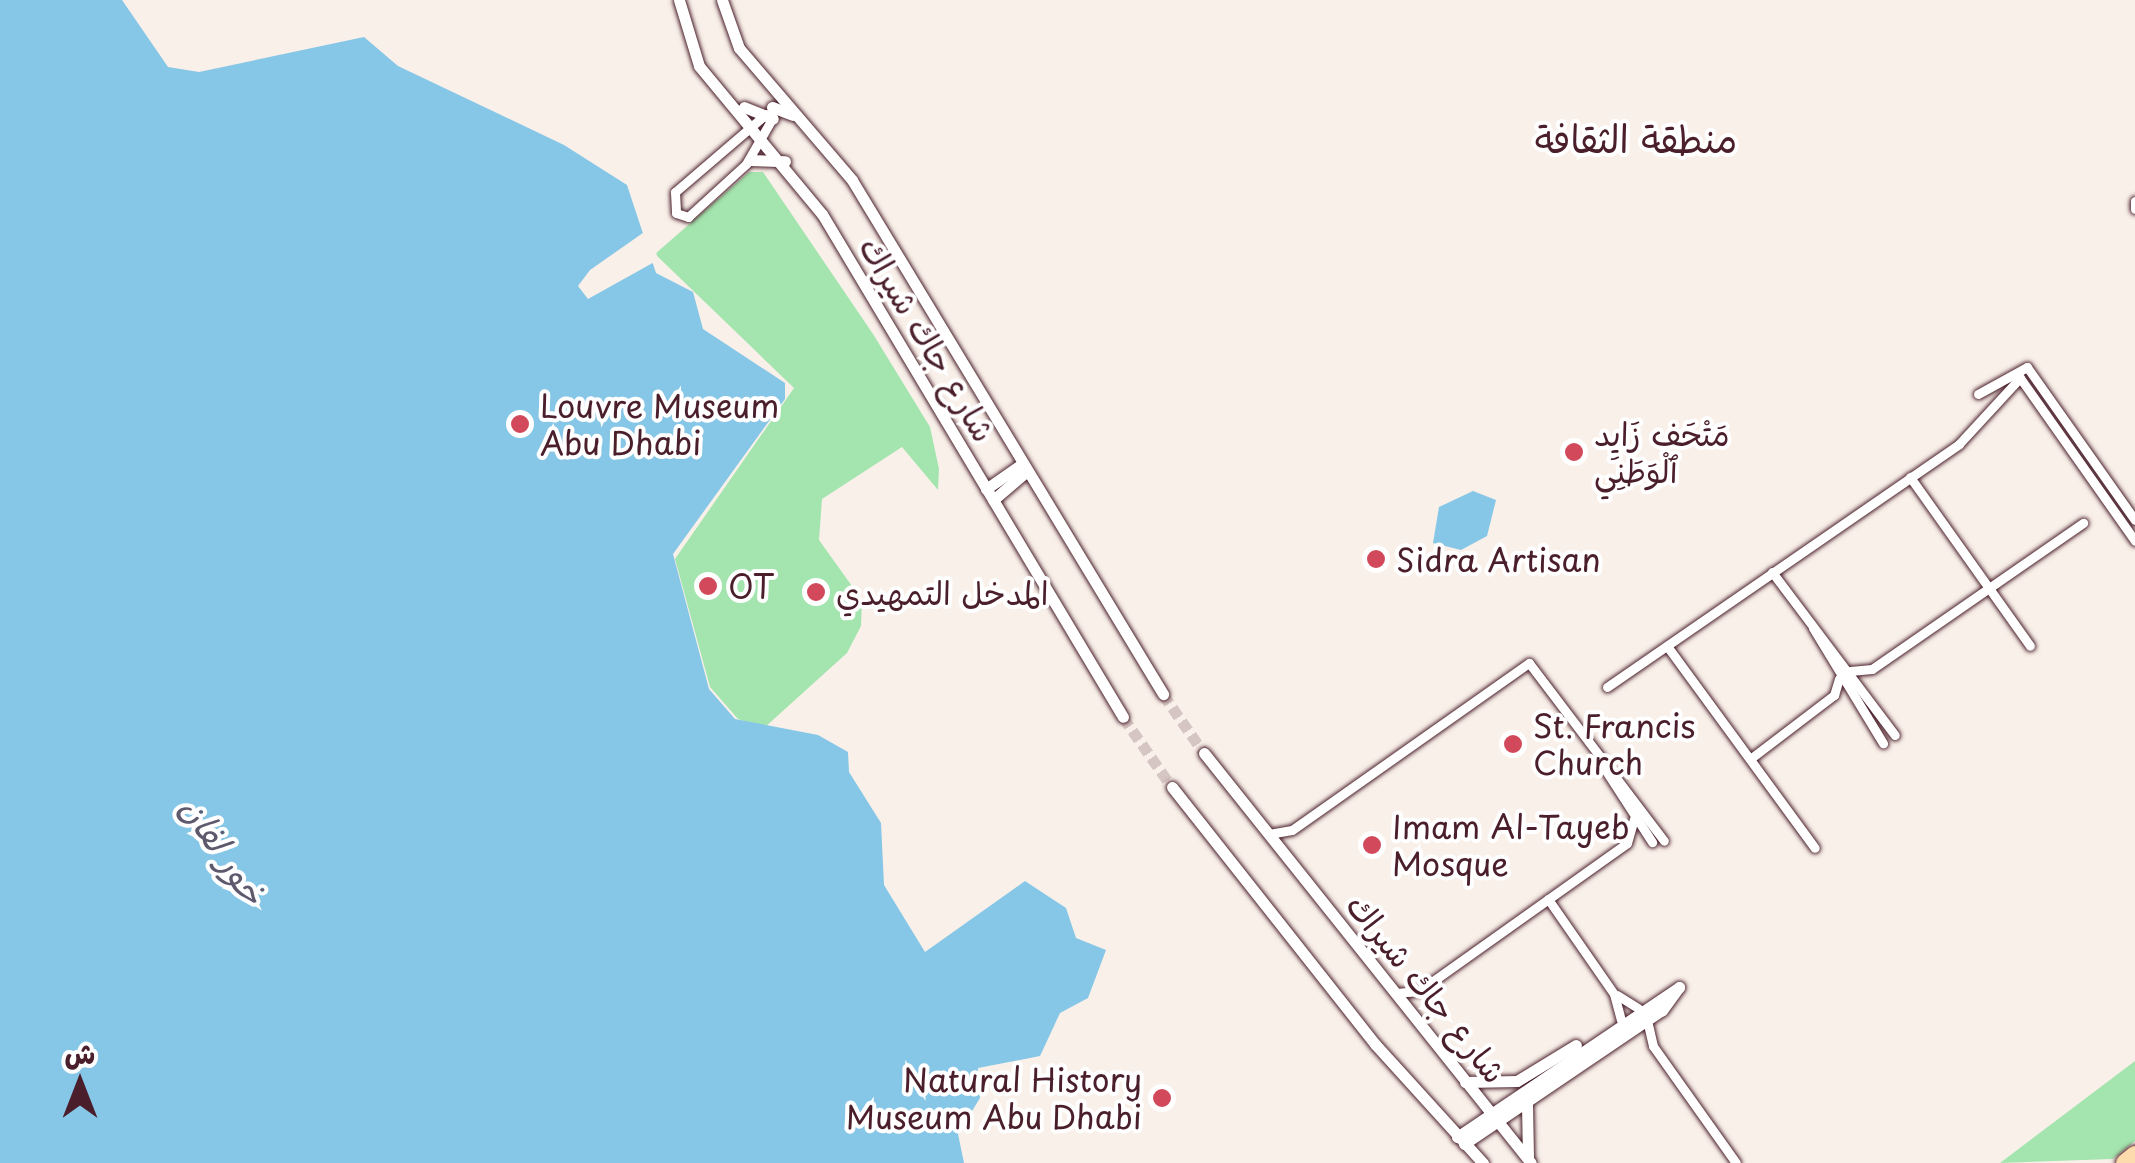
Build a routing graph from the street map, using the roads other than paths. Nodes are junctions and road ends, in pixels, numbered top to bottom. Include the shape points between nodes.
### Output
1 (680, 0) edge
2 (722, 0) edge
3 (772, 114) junction
4 (750, 160) junction
5 (785, 161) junction
6 (706, 168) junction
7 (717, 185) junction
8 (2135, 200) edge
9 (2135, 209) edge
10 (2017, 373) junction
11 (1978, 394) dead end
12 (1024, 468) junction
13 (1910, 477) junction
14 (990, 495) junction
15 (2135, 520) edge
16 (2083, 522) dead end
17 (2135, 541) edge
18 (1772, 572) junction
19 (1987, 586) junction
20 (1814, 628) junction
21 (1667, 646) junction
22 (2030, 646) dead end
23 (1872, 669) junction
24 (1850, 671) junction
25 (1839, 678) junction
26 (1607, 687) dead end
27 (1864, 690) junction
28 (1162, 694) tunnel mouth
29 (1834, 696) junction
30 (1850, 696) junction
31 (1123, 717) tunnel mouth
32 (1894, 734) dead end
33 (1883, 743) dead end
34 (1594, 748) junction
35 (1204, 754) tunnel mouth
36 (1750, 758) junction
37 (1172, 786) tunnel mouth
38 (1634, 820) junction
39 (1292, 830) junction
40 (1268, 834) junction
41 (1664, 840) dead end
42 (1628, 843) junction
43 (1815, 848) dead end
44 (1284, 854) junction
45 (1548, 899) junction
46 (1418, 991) junction
47 (1396, 993) junction
48 (1614, 994) junction
49 (1638, 1008) junction
50 (1411, 1012) junction
51 (1621, 1020) junction
52 (1647, 1020) junction
53 (1624, 1036) junction
54 (1590, 1042) junction
55 (1653, 1046) junction
56 (1465, 1082) junction
57 (1526, 1104) junction
58 (1495, 1118) junction
59 (1460, 1141) junction
60 (2135, 1156) edge
61 (1530, 1162) edge
62 (1483, 1163) edge
63 (1736, 1163) edge
64 (2125, 1163) edge

1 - 3 street, شارع جاك شيراك via 682,24 706,76
2 - 3 street, شارع جاك شيراك
3 - 4 street
3 - 5 street, شارع جاك شيراك
3 - 6 street
3 - 12 street, شارع جاك شيراك via 860,194
4 - 5 street
4 - 7 street
5 - 14 street, شارع جاك شيراك
6 - 7 street
6 - 7 street via 675,192 674,210 688,217
8 - 9 street
10 - 11 street
10 - 13 street via 1970,434
10 - 15 street via 2028,368
10 - 17 street
12 - 14 street
12 - 28 street, شارع جاك شيراك
13 - 18 street
13 - 19 street
14 - 31 street, شارع جاك شيراك
16 - 19 street
18 - 20 street
18 - 21 street
19 - 22 street
19 - 23 street
20 - 24 street
20 - 25 street
21 - 26 street
21 - 36 street
23 - 24 street
23 - 27 street
24 - 27 street
25 - 29 street
25 - 30 street
27 - 32 street
29 - 30 street
29 - 36 street
30 - 33 street
34 - 38 street
34 - 39 street via 1525,664
34 - 41 street
35 - 40 street, شارع جاك شيراك
36 - 43 street
37 - 59 street
38 - 42 street
38 - 42 street via 1652,842
39 - 40 street
39 - 44 street
40 - 44 street, شارع جاك شيراك
42 - 45 street
44 - 47 street, شارع جاك شيراك
45 - 46 street
45 - 48 street
46 - 47 street
46 - 50 street
47 - 50 street, شارع جاك شيراك
48 - 49 street
48 - 51 street
49 - 51 street
49 - 52 street via 1679,988
50 - 56 street, شارع جاك شيراك
51 - 54 street
52 - 53 street
52 - 55 street
53 - 55 street
53 - 57 street
54 - 56 street via 1512,1083
54 - 58 street
55 - 63 street
56 - 58 street, شارع جاك شيراك
57 - 58 street
57 - 61 street
58 - 59 street
58 - 61 street, شارع جاك شيراك
59 - 62 street
60 - 64 highway

